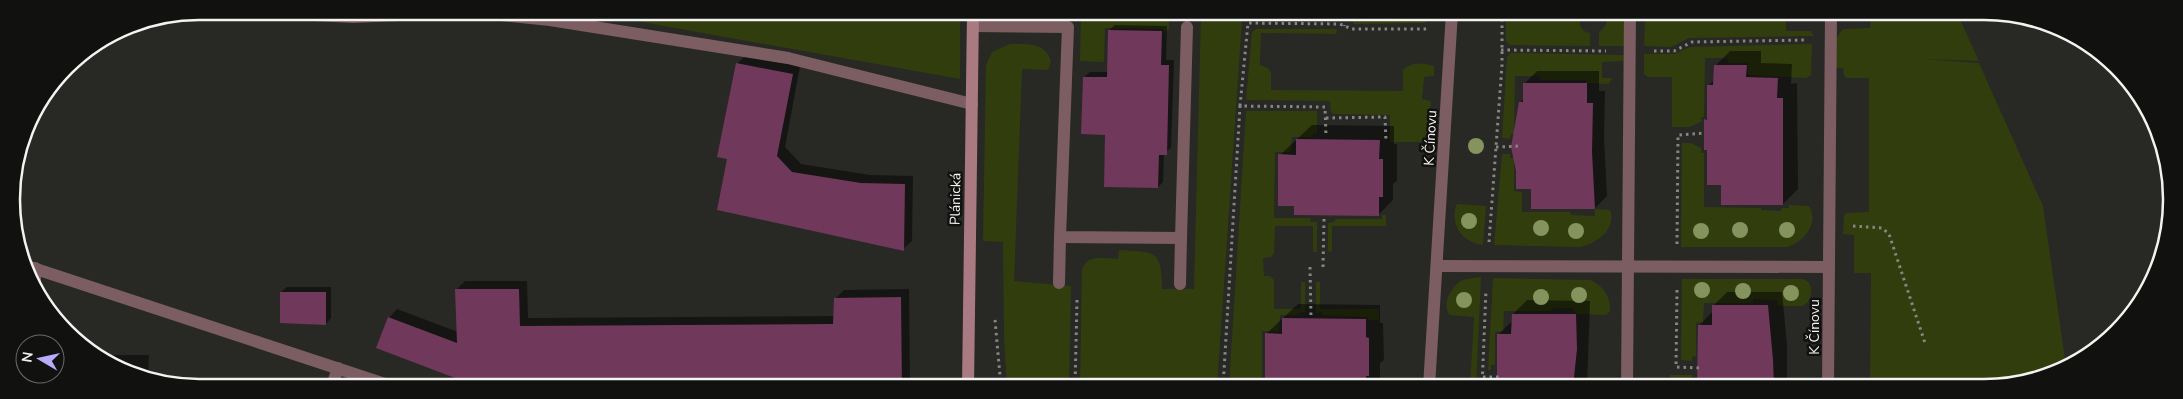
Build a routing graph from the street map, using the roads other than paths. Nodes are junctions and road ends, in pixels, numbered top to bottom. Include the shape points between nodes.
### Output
1 (550, 20) edge
2 (973, 20) edge
3 (1452, 20) edge
4 (1630, 20) edge
5 (1831, 20) edge
6 (973, 26) junction
7 (1187, 27) dead end
8 (972, 104) junction
9 (1060, 236) junction
10 (1181, 238) junction
11 (1437, 266) junction
12 (1628, 266) junction
13 (1829, 266) junction
14 (34, 268) edge
15 (1059, 284) dead end
16 (1180, 284) dead end
17 (338, 368) junction
18 (334, 379) edge
19 (370, 379) edge
20 (968, 379) edge
21 (1429, 379) edge
22 (1627, 379) edge
23 (1828, 379) edge

1 - 8 street via 788,58
2 - 6 main road, Plánická
3 - 11 street, K Čínovu
4 - 12 street
5 - 13 street, K Čínovu
6 - 8 main road, Plánická
6 - 9 street via 1068,27
7 - 10 street
8 - 20 main road, Plánická
9 - 10 street
9 - 15 street
10 - 16 street
11 - 12 street
11 - 21 street, K Čínovu
12 - 13 street
12 - 22 street
13 - 23 street, K Čínovu
14 - 17 street
17 - 18 street
17 - 19 street

